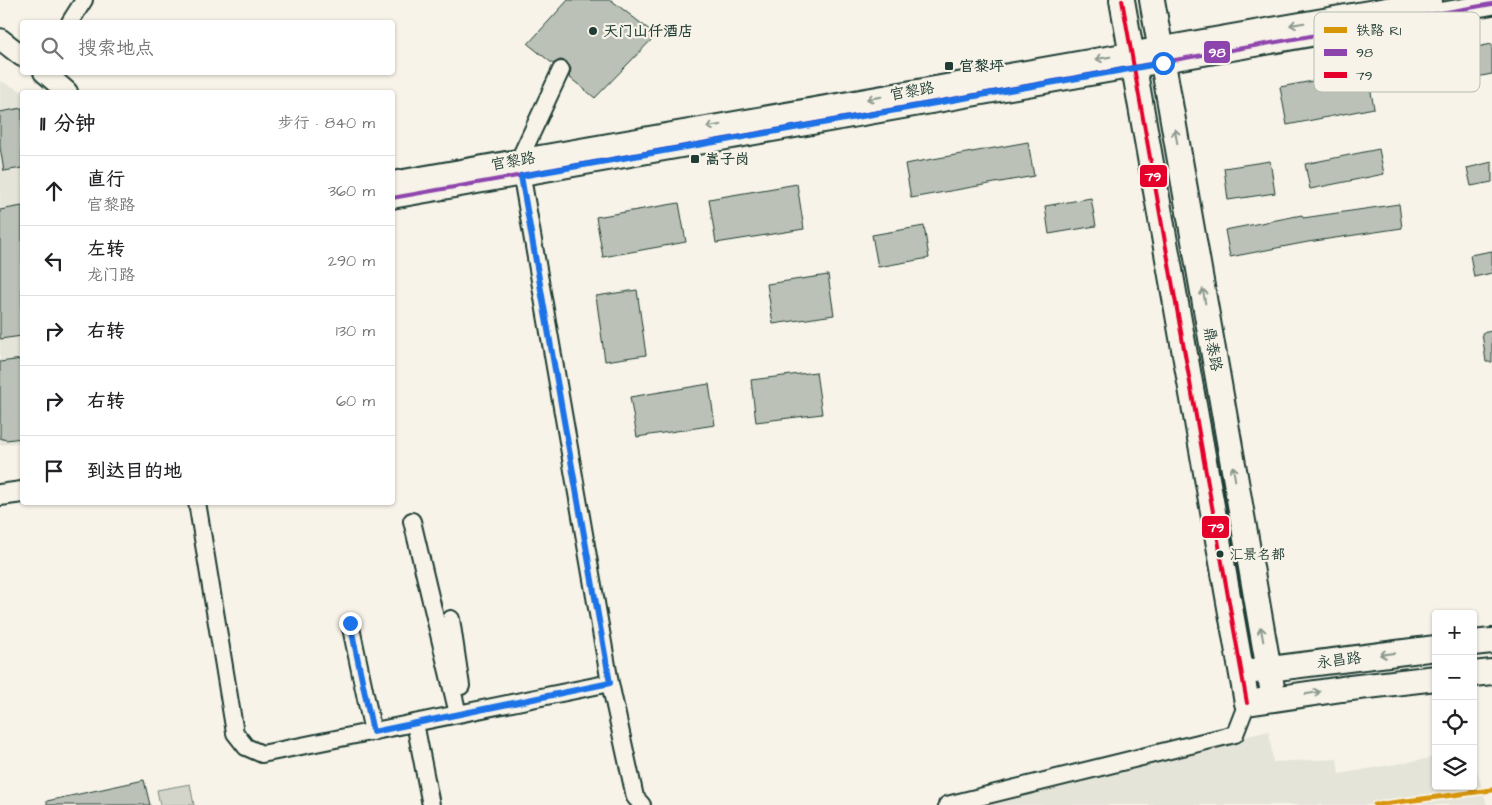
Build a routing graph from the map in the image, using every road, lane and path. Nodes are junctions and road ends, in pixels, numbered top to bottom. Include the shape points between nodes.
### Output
1 (84, 0) edge
2 (1122, 0) edge
3 (1152, 0) edge
4 (1432, 0) edge
5 (1492, 4) edge
6 (1374, 12) edge
7 (1441, 12) edge
8 (71, 20) edge
9 (1314, 24) edge
10 (1314, 32) edge
11 (0, 39) edge
12 (20, 54) edge
13 (1162, 56) junction
14 (1133, 61) junction
15 (561, 70) dead end
16 (47, 75) edge
17 (65, 90) edge
18 (520, 168) junction
19 (395, 182) edge
20 (395, 197) edge
21 (20, 492) edge
22 (0, 495) edge
23 (197, 505) edge
24 (412, 521) dead end
25 (451, 620) dead end
26 (350, 623) dead end
27 (1492, 641) edge
28 (1477, 643) edge
29 (1432, 648) edge
30 (1268, 669) junction
31 (1492, 672) edge
32 (1242, 673) junction
33 (1477, 674) edge
34 (1432, 678) edge
35 (610, 683) junction
36 (1274, 699) junction
37 (1247, 703) junction
38 (462, 713) junction
39 (415, 723) junction
40 (373, 732) junction
41 (431, 805) edge
42 (642, 805) edge
43 (947, 805) edge

1 - 8 street
2 - 14 highway, 鼎泰路
3 - 13 highway, 鼎泰路
4 -> 6 main road, 官黎路
5 - 7 main road, 官黎路
9 -> 13 main road, 官黎路
10 - 13 main road, 官黎路
11 - 12 main road
13 - 14 main road, 官黎路
30 -> 13 highway, 鼎泰路
14 - 18 main road, 官黎路
14 - 32 highway, 鼎泰路
15 - 18 street
16 - 17 main road
18 - 19 main road, 官黎路
18 - 20 main road, 官黎路
18 - 35 street
21 - 22 main road
23 - 40 street via 235,733 246,747 262,754
24 - 38 street
25 - 38 street
26 - 40 street
27 - 28 highway
29 -> 30 highway, 永昌路
30 - 32 highway, 永昌路
30 - 36 highway, 鼎泰路
31 - 33 highway
32 - 37 highway, 鼎泰路
36 -> 34 highway, 永昌路
35 - 38 street
35 - 42 street via 635,796
36 - 37 highway, 永昌路
37 - 43 street via 1235,734
38 - 39 street
39 - 40 street
39 - 41 street

